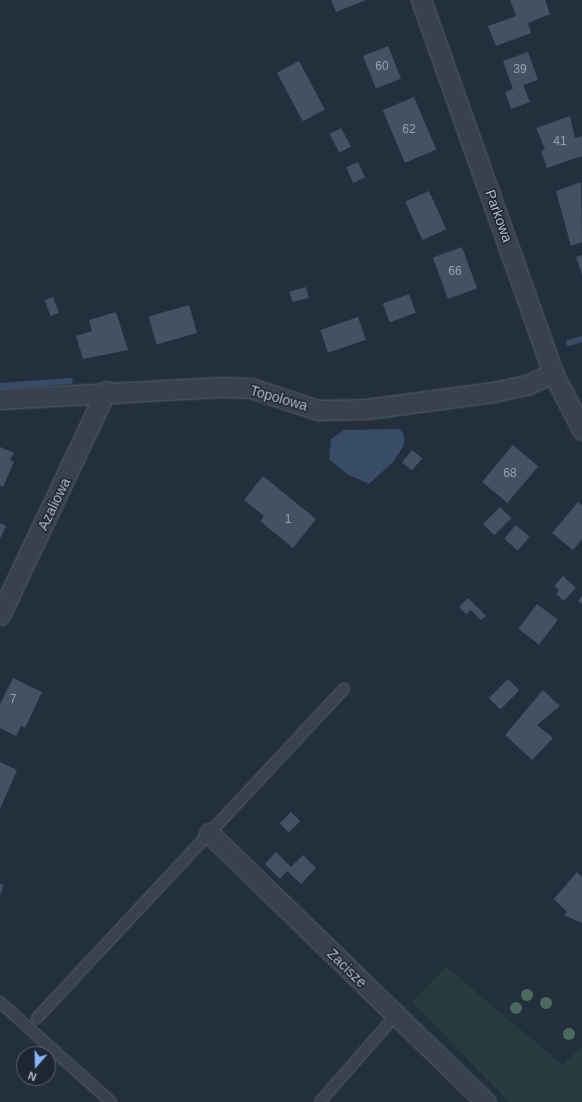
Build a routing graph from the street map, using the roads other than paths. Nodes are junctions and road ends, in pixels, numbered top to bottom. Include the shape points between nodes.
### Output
1 (421, 0) edge
2 (553, 373) junction
3 (106, 391) junction
4 (0, 399) edge
5 (582, 430) edge
6 (0, 615) edge
7 (344, 689) dead end
8 (210, 833) junction
9 (0, 1002) edge
10 (396, 1015) junction
11 (37, 1018) dead end
12 (112, 1102) edge
13 (320, 1102) edge
14 (486, 1102) edge

1 - 2 street, Parkowa
2 - 3 street, Topolowa via 527,385 367,409 318,410 250,388
2 - 5 street, Parkowa
3 - 4 street, Topolowa
3 - 6 street, Azaliowa
7 - 8 lane
8 - 10 street, Zacisze
8 - 11 lane
9 - 12 lane
10 - 13 lane
10 - 14 street, Zacisze

